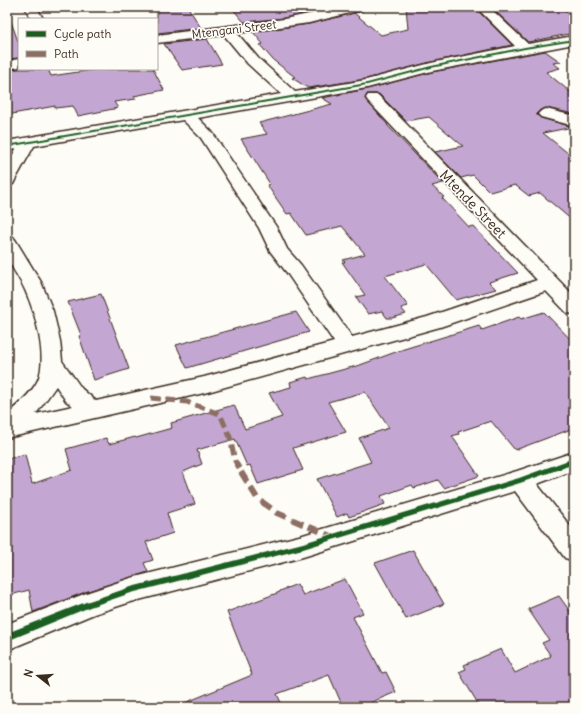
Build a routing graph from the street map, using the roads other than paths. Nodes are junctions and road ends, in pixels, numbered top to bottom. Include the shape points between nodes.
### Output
1 (31, 7) edge
2 (358, 7) edge
3 (482, 7) edge
4 (36, 18) edge
5 (227, 30) junction
6 (158, 39) edge
7 (574, 40) edge
8 (525, 48) junction
9 (18, 63) edge
10 (7, 65) edge
11 (292, 97) junction
12 (373, 98) dead end
13 (546, 114) dead end
14 (186, 115) junction
15 (574, 121) edge
16 (28, 142) junction
17 (7, 146) edge
18 (7, 180) edge
19 (7, 241) edge
20 (549, 283) junction
21 (574, 308) edge
22 (347, 346) junction
23 (51, 362) junction
24 (93, 411) junction
25 (7, 428) edge
26 (574, 461) edge
27 (520, 480) junction
28 (574, 550) edge
29 (7, 637) edge

1 - 4 street
2 - 5 street, Mtengani Street via 307,19
3 - 8 street
5 - 6 street, Mtengani Street
5 - 11 street via 253,61
7 - 8 street
8 - 11 street via 431,67 367,84
9 - 10 street
11 - 14 street
12 - 20 street, Mtende Street
13 - 15 street
14 - 16 street
14 - 22 street via 207,135 268,228 279,251
16 - 17 street
16 - 18 street
19 - 23 street via 44,310 51,341
20 - 21 street, Mtende Street
20 - 22 street via 433,322
22 - 24 street via 204,386
23 - 24 street via 74,395
23 - 25 street via 49,380 26,411
24 - 25 street
26 - 27 street
27 - 28 street
27 - 29 street via 303,546 131,590

